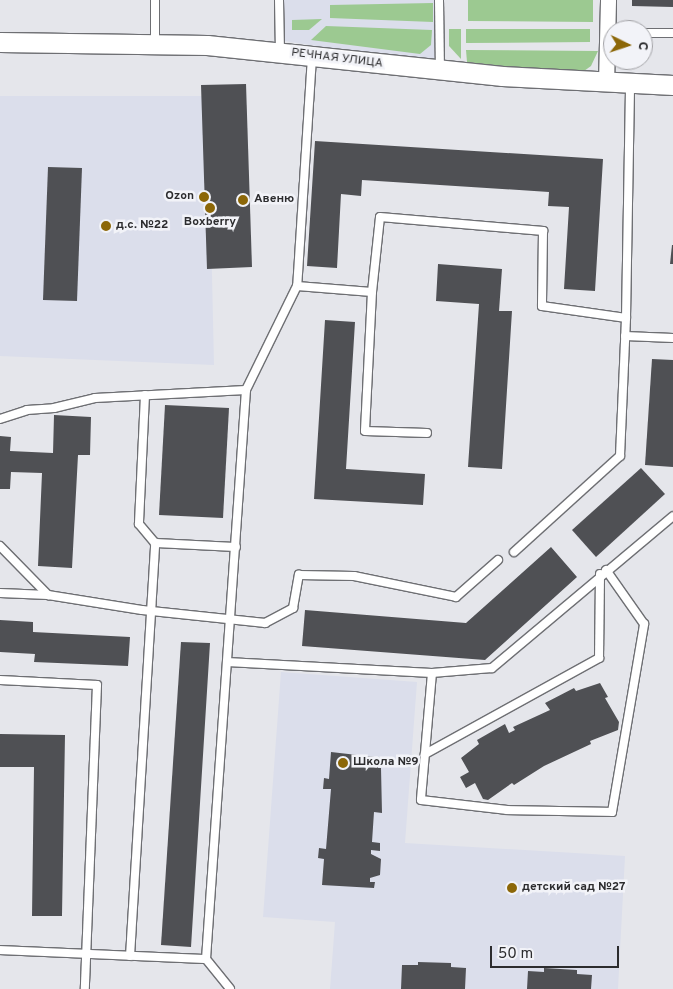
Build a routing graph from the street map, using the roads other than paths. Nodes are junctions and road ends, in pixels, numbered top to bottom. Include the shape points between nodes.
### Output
1 (155, 0) edge
2 (279, 0) edge
3 (439, 0) edge
4 (608, 0) edge
5 (609, 20) edge
6 (653, 33) edge
7 (673, 33) edge
8 (0, 42) edge
9 (155, 43) junction
10 (280, 52) junction
11 (312, 57) junction
12 (440, 69) junction
13 (607, 70) edge
14 (606, 83) junction
15 (630, 84) junction
16 (673, 85) edge
17 (297, 286) junction
18 (372, 292) junction
19 (626, 318) junction
20 (625, 336) junction
21 (673, 338) edge
22 (246, 390) junction
23 (145, 395) junction
24 (0, 419) edge
25 (427, 433) dead end
26 (673, 516) edge
27 (155, 543) junction
28 (0, 546) edge
29 (236, 547) junction
30 (514, 552) dead end
31 (498, 560) dead end
32 (603, 572) junction
33 (0, 593) edge
34 (48, 595) junction
35 (150, 612) junction
36 (232, 620) junction
37 (227, 662) junction
38 (432, 673) junction
39 (0, 680) edge
40 (425, 754) junction
41 (0, 950) edge
42 (86, 954) junction
43 (130, 956) junction
44 (206, 959) junction
45 (85, 989) edge
46 (230, 989) edge

1 - 9 lane
2 - 10 lane
3 - 12 lane
4 - 5 street
6 - 7 lane
8 - 9 street, РЕЧНАЯ УЛИЦА
9 - 10 street, РЕЧНАЯ УЛИЦА
10 - 11 street, РЕЧНАЯ УЛИЦА
11 - 12 street, РЕЧНАЯ УЛИЦА
11 - 17 lane
12 - 14 street, РЕЧНАЯ УЛИЦА
13 - 14 street
14 - 15 street, РЕЧНАЯ УЛИЦА
15 - 16 street, РЕЧНАЯ УЛИЦА
15 - 19 lane
17 - 18 lane
17 - 22 lane
18 - 19 lane via 380,216 543,231 542,306
18 - 25 lane via 365,431
19 - 20 lane
20 - 21 lane
20 - 30 lane via 620,456
22 - 23 lane
22 - 29 lane
23 - 24 lane via 95,398 54,408 27,410
23 - 27 lane via 139,524
26 - 32 lane
27 - 29 lane
27 - 35 lane
28 - 34 lane
29 - 36 lane
31 - 36 lane via 456,597 354,576 299,575 293,608 266,623
32 - 38 lane via 492,668
32 - 40 lane via 599,658
32 - 40 lane via 644,624 612,812 507,810 421,800
33 - 34 lane
34 - 35 lane
35 - 36 lane
35 - 43 lane
36 - 37 lane
37 - 38 lane
37 - 44 lane
38 - 40 lane
39 - 42 lane via 97,686
41 - 42 lane
42 - 43 lane
42 - 45 lane
43 - 44 lane
44 - 46 lane

